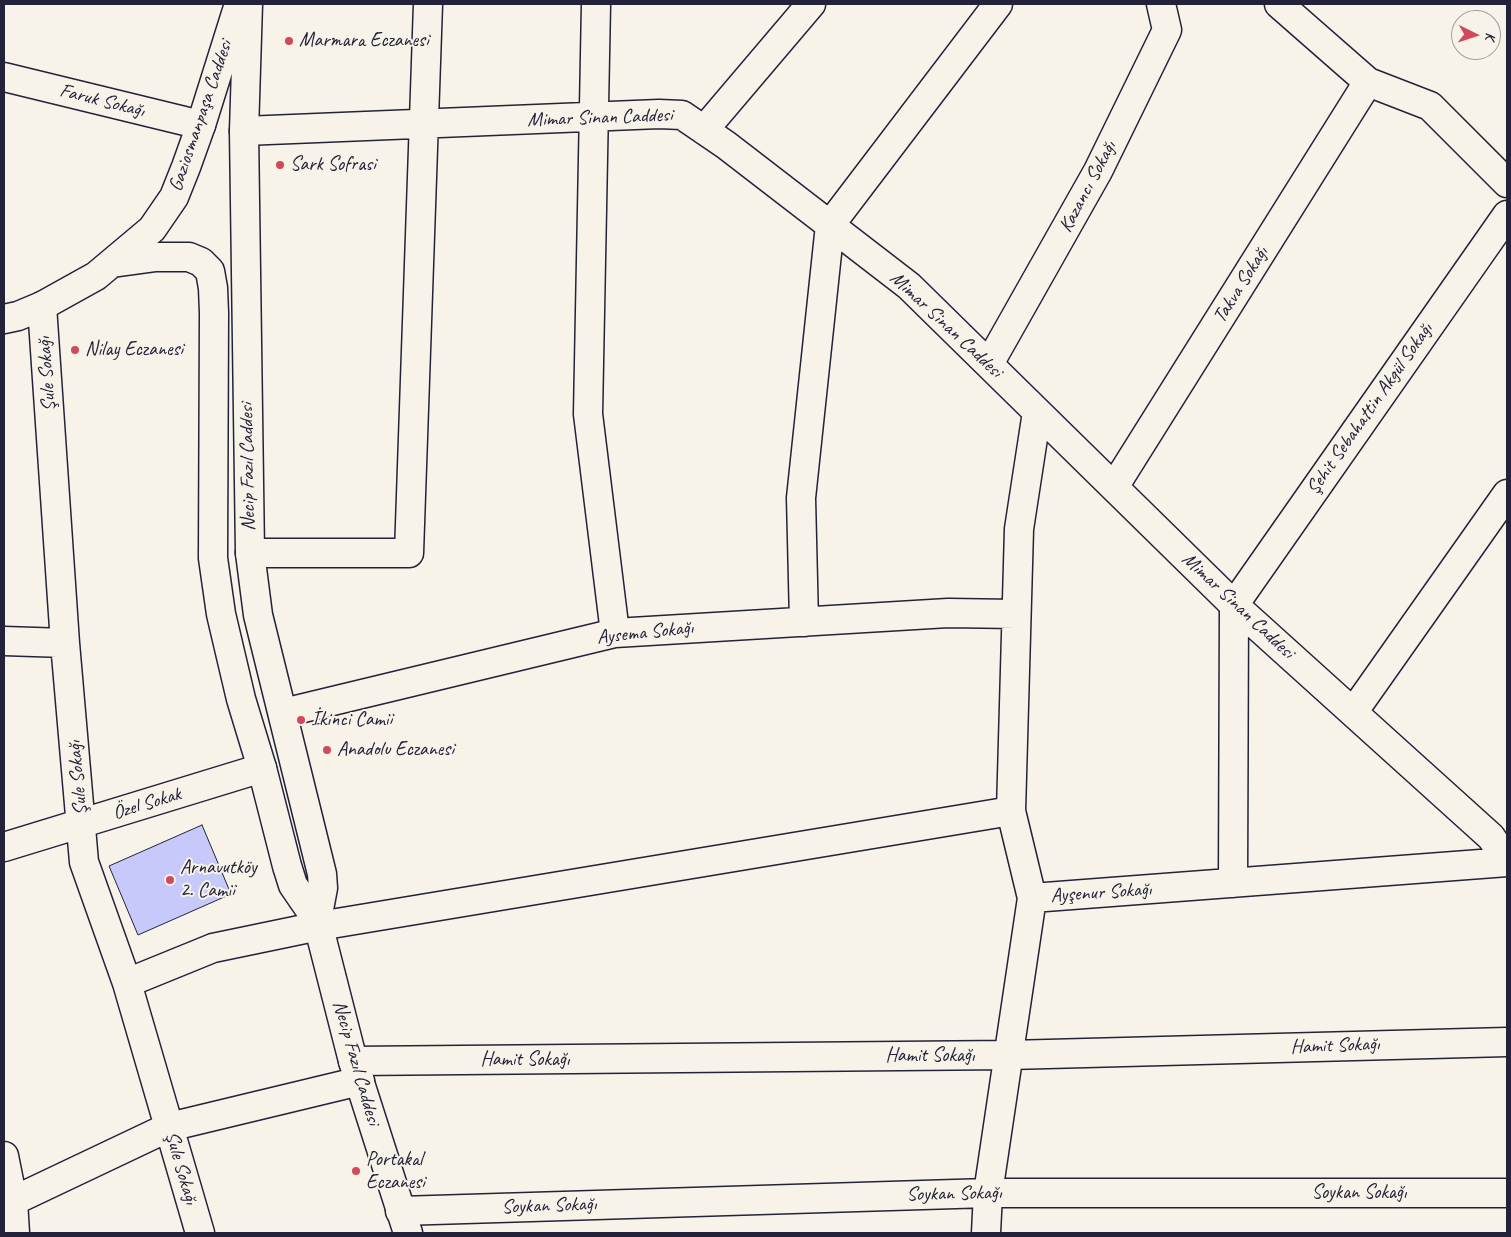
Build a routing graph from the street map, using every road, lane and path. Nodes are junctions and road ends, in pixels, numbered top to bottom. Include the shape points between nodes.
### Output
1 (239, 4) edge
2 (248, 4) edge
3 (428, 4) edge
4 (596, 4) edge
5 (811, 4) edge
6 (998, 4) edge
7 (1162, 4) edge
8 (1279, 4) edge
9 (4, 77) edge
10 (1368, 82) junction
11 (594, 117) junction
12 (201, 124) junction
13 (424, 125) junction
14 (704, 130) junction
15 (244, 131) junction
16 (1507, 184) edge
17 (1507, 215) edge
18 (830, 226) junction
19 (112, 263) junction
20 (42, 306) junction
21 (4, 318) edge
22 (989, 364) junction
23 (1037, 412) junction
24 (1114, 487) junction
25 (1507, 494) edge
26 (250, 553) junction
27 (1234, 605) junction
28 (1016, 614) junction
29 (804, 622) junction
30 (615, 633) junction
31 (4, 641) edge
32 (65, 643) junction
33 (1354, 711) junction
34 (283, 712) junction
35 (262, 768) junction
36 (1011, 811) junction
37 (82, 824) junction
38 (4, 847) edge
39 (1507, 862) edge
40 (1233, 883) junction
41 (1032, 898) junction
42 (318, 923) junction
43 (127, 983) junction
44 (1507, 1042) edge
45 (1009, 1055) junction
46 (357, 1071) junction
47 (169, 1127) junction
48 (4, 1156) edge
49 (988, 1193) junction
50 (1507, 1193) edge
51 (12, 1201) junction
52 (404, 1222) edge
53 (15, 1233) edge
54 (200, 1233) edge
55 (986, 1233) edge

1 - 12 street, Gaziosmanpaşa Caddesi
2 - 15 street, Necip Fazıl Caddesi
3 - 13 street
4 - 11 street
5 - 14 street
6 - 18 street
7 - 22 street, Kazancı Sokağı via 1167,30 1163,39 1098,171
8 - 10 street
9 - 12 street, Faruk Sokağı
10 - 16 street via 1430,106
10 - 24 street, Takva Sokağı
11 - 13 street, Mimar Sinan Caddesi
11 - 14 street, Mimar Sinan Caddesi via 682,115
11 - 30 street via 588,414
12 - 19 street, Gaziosmanpaşa Caddesi via 174,197 152,229
13 - 15 street, Mimar Sinan Caddesi
13 - 26 street via 409,553
14 - 18 street, Mimar Sinan Caddesi
15 - 26 street, Necip Fazıl Caddesi
17 - 27 street, Şehit Sebahattin Akgül Sokağı
18 - 22 street, Mimar Sinan Caddesi via 909,286
18 - 29 street via 802,498
19 - 20 street, Gaziosmanpaşa Caddesi via 96,276
19 - 35 street, Necip Fazıl Caddesi via 156,257 189,258 201,262 210,271 214,313 213,558 221,614
20 - 21 street, Gaziosmanpaşa Caddesi
20 - 32 street, Şule Sokağı
22 - 23 street, Mimar Sinan Caddesi
23 - 24 street, Mimar Sinan Caddesi
23 - 28 street via 1019,529
24 - 27 street, Mimar Sinan Caddesi
25 - 33 street
26 - 34 street, Necip Fazıl Caddesi via 258,614
27 - 33 street, Mimar Sinan Caddesi
27 - 40 street
28 - 29 street, Aysema Sokağı via 948,613
28 - 36 street
29 - 30 street, Aysema Sokağı
30 - 34 street, Aysema Sokağı
31 - 32 street
32 - 37 street, Şule Sokağı
33 - 39 street, Mimar Sinan Caddesi via 1491,837
34 - 42 street, Necip Fazıl Caddesi via 322,874
35 - 37 street, Özel Sokak
35 - 42 street, Necip Fazıl Caddesi via 293,885
36 - 41 street
36 - 42 street
37 - 38 street, Özel Sokak
37 - 43 street, Şule Sokağı via 84,862
39 - 40 street, Ayşenur Sokağı
40 - 41 street, Ayşenur Sokağı
41 - 45 street, Ayşenur Sokağı
42 - 43 street via 213,948
42 - 46 street, Necip Fazıl Caddesi
43 - 47 street, Şule Sokağı
44 - 45 street, Hamit Sokağı
45 - 46 street, Hamit Sokağı
45 - 49 street, Ayşenur Sokağı
46 - 47 street, Hamit Sokağı
46 - 52 street, Necip Fazıl Caddesi
47 - 51 street, Hamit Sokağı
47 - 54 street, Şule Sokağı
48 - 51 street
49 - 50 street, Soykan Sokağı
49 - 52 street, Soykan Sokağı
49 - 55 street, Ayşenur Sokağı
51 - 53 street

